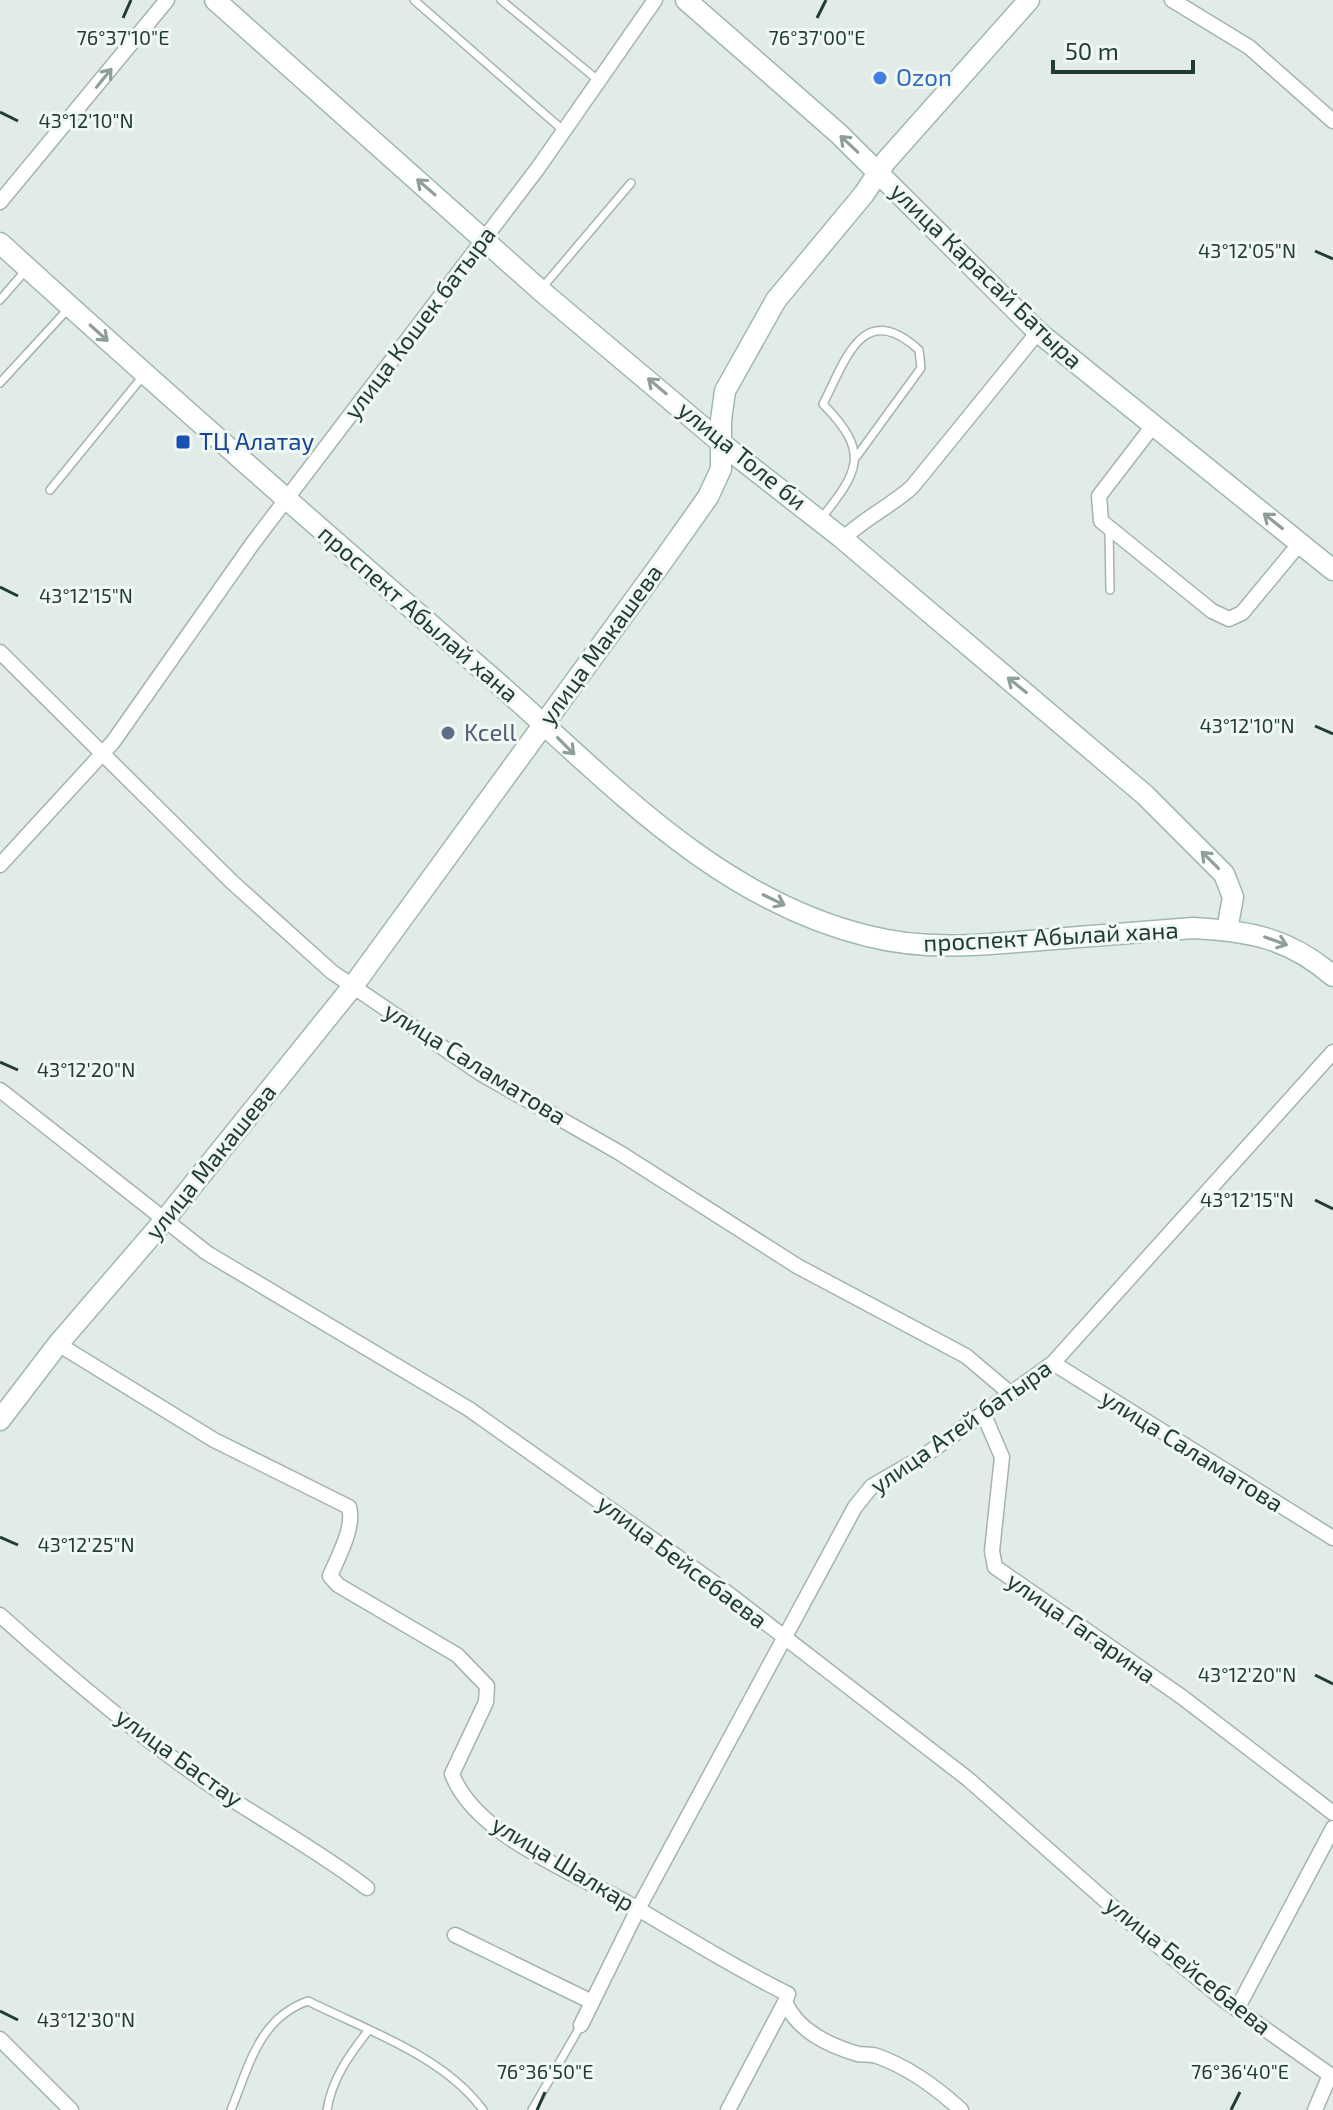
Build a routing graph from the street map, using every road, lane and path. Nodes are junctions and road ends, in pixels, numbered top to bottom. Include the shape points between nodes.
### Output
1 (167, 0) edge
2 (216, 0) edge
3 (414, 0) edge
4 (501, 0) edge
5 (655, 0) edge
6 (686, 0) edge
7 (1029, 0) edge
8 (1172, 0) edge
9 (599, 81) junction
10 (1333, 121) edge
11 (564, 131) junction
12 (880, 173) junction
13 (631, 183) dead end
14 (0, 202) edge
15 (485, 239) junction
16 (0, 243) edge
17 (28, 268) junction
18 (540, 290) junction
19 (0, 300) edge
20 (70, 307) junction
21 (1038, 332) junction
22 (144, 375) junction
23 (0, 383) edge
24 (1152, 427) junction
25 (722, 441) junction
26 (857, 456) junction
27 (50, 490) dead end
28 (288, 497) junction
29 (820, 521) junction
30 (1109, 528) junction
31 (843, 539) junction
32 (1300, 543) junction
33 (1333, 570) edge
34 (1110, 590) dead end
35 (0, 652) edge
36 (545, 724) junction
37 (103, 753) junction
38 (0, 865) edge
39 (1227, 930) junction
40 (1333, 976) edge
41 (353, 986) junction
42 (1333, 1052) edge
43 (0, 1090) edge
44 (163, 1222) junction
45 (58, 1344) junction
46 (1053, 1363) junction
47 (1011, 1394) junction
48 (983, 1413) junction
49 (0, 1420) edge
50 (1333, 1538) edge
51 (0, 1615) edge
52 (785, 1639) junction
53 (1333, 1813) edge
54 (1333, 1828) edge
55 (367, 1888) dead end
56 (638, 1909) junction
57 (455, 1935) dead end
58 (592, 2002) junction
59 (785, 2002) junction
60 (1237, 2009) junction
61 (581, 2025) joint
62 (368, 2031) junction
63 (0, 2039) edge
64 (1331, 2076) edge
65 (71, 2110) edge
66 (231, 2110) edge
67 (327, 2110) edge
68 (483, 2110) edge
69 (532, 2110) edge
70 (728, 2110) edge
71 (961, 2110) edge
72 (1315, 2110) edge

14 -> 1 street
15 -> 2 street, улица Толе би
3 - 11 lane
4 - 9 lane
5 - 9 street, улица Кошек батыра
12 -> 6 street, улица Карасай Батыра
7 - 12 street, улица Макашева
8 - 10 street via 1249,47
9 - 11 street, улица Кошек батыра
11 - 15 street, улица Кошек батыра
12 - 21 street, улица Карасай Батыра
12 - 25 street, улица Макашева via 776,300 755,334 725,391
13 - 18 lane
15 - 18 street, улица Толе би
15 - 28 street, улица Кошек батыра
16 - 17 street, проспект Абылай хана
17 - 19 lane
17 - 20 street, проспект Абылай хана
25 -> 18 street, улица Толе би
20 -> 22 street, проспект Абылай хана
20 - 23 lane
21 - 24 street, улица Карасай Батыра
21 - 31 street via 912,487
22 - 27 lane
22 - 28 street, проспект Абылай хана
24 - 30 street via 1099,496 1101,521
32 -> 24 street, улица Карасай Батыра
25 - 29 street, улица Толе би
25 - 36 street, улица Макашева via 721,469 708,497
26 - 26 lane via 842,423 823,404 866,333 879,328 893,331 919,350 921,368
26 - 29 lane via 855,472
28 - 36 street, проспект Абылай хана
28 - 37 street, улица Кошек батыра
29 - 31 street, улица Толе би
30 - 32 street via 1223,618 1242,613
30 - 34 lane
39 -> 31 street, улица Толе би via 1233,897 1224,874 1134,785
32 - 33 street, улица Карасай Батыра
35 - 37 street, улица Саламатова
36 -> 39 street, проспект Абылай хана via 566,748 690,850 798,912 866,936 952,948 1193,928
36 - 41 street, улица Макашева
37 - 38 street, улица Кошек батыра
37 - 41 street, улица Саламатова via 232,882
39 -> 40 street, проспект Абылай хана via 1280,942 1307,954
41 - 44 street, улица Макашева
41 - 47 street, улица Саламатова via 480,1073 620,1153 797,1266 966,1356
42 - 46 street, улица Атей батыра
43 - 44 street, улица Бейсебаева
44 - 45 street, улица Макашева
44 - 52 street, улица Бейсебаева via 469,1409
45 - 49 street, улица Макашева
45 - 56 street, улица Шалкар via 214,1440 349,1507 343,1546 330,1576 457,1655 487,1686 486,1702 452,1774 459,1792 506,1835
46 - 47 street, улица Атей батыра
46 - 50 street, улица Саламатова
47 - 48 street, улица Атей батыра
48 - 52 street, улица Атей батыра via 872,1486 855,1507
48 - 53 street, улица Гагарина via 1002,1457 992,1551 995,1567 1182,1697
51 - 55 street, улица Бастау via 57,1666 219,1791 314,1848
52 - 56 street, улица Атей батыра
52 - 60 street, улица Бейсебаева via 968,1779
54 - 60 street
56 - 58 street, улица Атей батыра
56 - 59 street, улица Шалкар via 788,1994
57 - 58 street
58 - 61 street, улица Атей батыра
59 - 70 street
59 - 71 street via 802,2028 920,2078
60 - 64 street, улица Бейсебаева
61 - 69 lane, улица Атей батыра
62 - 66 lane via 308,2001 290,2008 261,2034
62 - 67 lane via 348,2056 330,2091
62 - 68 lane via 452,2078
63 - 65 street
64 - 72 street

